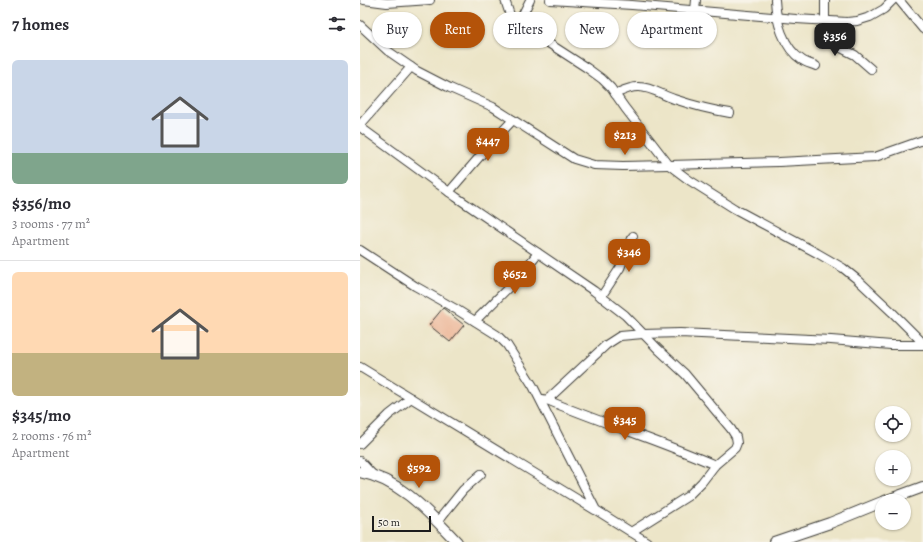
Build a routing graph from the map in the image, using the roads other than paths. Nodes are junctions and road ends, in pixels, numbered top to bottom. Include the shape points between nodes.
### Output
1 (364, 0) edge
2 (430, 0) edge
3 (505, 0) edge
4 (530, 0) edge
5 (550, 0) edge
6 (696, 0) edge
7 (775, 0) edge
8 (825, 0) edge
9 (893, 0) edge
10 (900, 0) edge
11 (696, 10) junction
12 (509, 12) edge
13 (524, 12) edge
14 (777, 17) junction
15 (825, 20) junction
16 (847, 22) junction
17 (360, 25) edge
18 (923, 29) edge
19 (557, 48) edge
20 (816, 66) dead end
21 (411, 67) junction
22 (871, 69) dead end
23 (615, 94) junction
24 (730, 113) dead end
25 (513, 120) junction
26 (360, 126) edge
27 (923, 140) edge
28 (669, 165) junction
29 (449, 192) junction
30 (633, 236) dead end
31 (360, 250) edge
32 (538, 253) junction
33 (601, 297) junction
34 (475, 321) junction
35 (643, 334) junction
36 (923, 344) edge
37 (360, 367) edge
38 (412, 398) junction
39 (543, 399) junction
40 (360, 444) edge
41 (360, 461) edge
42 (715, 465) junction
43 (360, 472) edge
44 (372, 474) junction
45 (481, 474) dead end
46 (923, 487) edge
47 (904, 494) edge
48 (875, 505) edge
49 (596, 510) junction
50 (438, 522) junction
51 (631, 532) junction
52 (642, 541) edge
53 (457, 542) edge
54 (774, 542) edge

1 - 2 street via 387,3
3 - 12 street
4 - 13 street
5 - 11 street
6 - 11 street
7 - 14 street
8 - 15 street
9 - 16 street via 870,17
10 - 18 street
11 - 14 street
14 - 15 street
14 - 20 street via 784,37 794,53
15 - 16 street
16 - 22 street via 847,37 839,47 855,55
17 - 21 street via 388,51
19 - 23 street via 602,79
21 - 25 street via 493,107
21 - 26 street
23 - 24 street via 639,87
23 - 28 street
25 - 28 street via 574,159 594,165
25 - 29 street
26 - 29 street
27 - 28 street via 876,157
28 - 36 street via 734,209 843,268 881,301
29 - 32 street
30 - 33 street via 620,268
31 - 34 street
32 - 33 street
32 - 34 street via 516,280
33 - 35 street via 625,315
34 - 39 street via 507,345
35 - 36 street via 680,333 831,340 897,346
35 - 39 street via 620,336 613,340
35 - 42 street via 685,374 736,437 737,443 734,448
37 - 38 street
38 - 40 street via 389,415
38 - 49 street
39 - 42 street via 672,446
39 - 49 street
41 - 44 street
42 - 51 street via 688,496
43 - 44 main road
44 - 50 main road via 405,492
45 - 50 street via 462,490
46 - 47 main road
48 - 54 main road
49 - 51 street
50 - 53 main road
51 - 52 street

